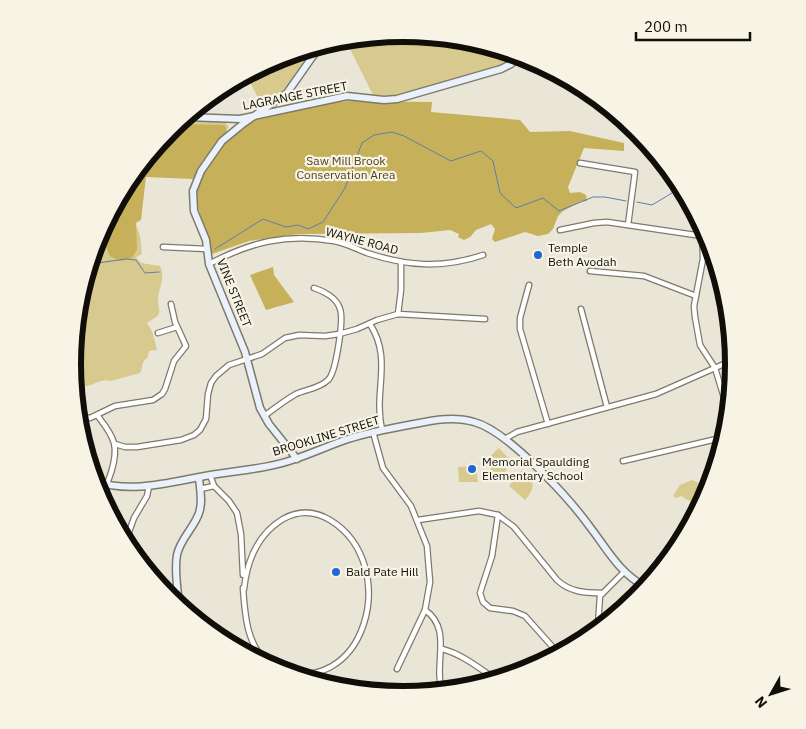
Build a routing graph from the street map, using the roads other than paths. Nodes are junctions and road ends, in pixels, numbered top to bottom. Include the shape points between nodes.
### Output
1 (314, 55) edge
2 (513, 62) edge
3 (278, 100) junction
4 (282, 110) junction
5 (199, 116) edge
6 (254, 116) junction
7 (226, 119) junction
8 (230, 134) junction
9 (580, 163) dead end
10 (628, 225) junction
11 (560, 230) dead end
12 (698, 235) edge
13 (163, 247) dead end
14 (702, 247) edge
15 (207, 249) junction
16 (483, 255) dead end
17 (401, 262) junction
18 (209, 264) junction
19 (590, 271) dead end
20 (529, 286) dead end
21 (314, 288) dead end
22 (696, 296) junction
23 (171, 304) dead end
24 (581, 309) dead end
25 (398, 314) junction
26 (485, 319) dead end
27 (370, 324) junction
28 (177, 327) junction
29 (158, 334) dead end
30 (339, 334) junction
31 (248, 359) junction
32 (725, 364) edge
33 (715, 368) junction
34 (723, 395) edge
35 (607, 407) junction
36 (97, 415) junction
37 (264, 416) junction
38 (86, 418) edge
39 (548, 424) junction
40 (382, 430) junction
41 (373, 432) junction
42 (505, 439) junction
43 (716, 439) edge
44 (115, 444) junction
45 (297, 459) junction
46 (623, 460) dead end
47 (210, 475) junction
48 (199, 478) junction
49 (106, 485) joint
50 (149, 486) junction
51 (214, 486) junction
52 (200, 488) junction
53 (498, 515) junction
54 (418, 520) junction
55 (129, 533) edge
56 (241, 549) junction
57 (253, 552) junction
58 (624, 572) junction
59 (639, 583) edge
60 (244, 588) junction
61 (602, 593) junction
62 (178, 595) edge
63 (425, 610) junction
64 (598, 621) edge
65 (554, 648) edge
66 (442, 649) junction
67 (257, 651) edge
68 (397, 669) dead end
69 (311, 673) edge
70 (490, 675) edge
71 (441, 684) edge

1 - 3 main road, VINE STREET via 293,86
2 - 4 main road, LAGRANGE STREET via 501,69 400,98 347,96
3 - 4 main road via 277,106
3 - 6 main road, VINE STREET
4 - 6 main road, LAGRANGE STREET
5 - 7 main road, LAGRANGE STREET
6 - 7 main road, LAGRANGE STREET
6 - 8 main road, VINE STREET
7 - 8 main road via 231,124
8 - 15 main road, VINE STREET via 208,158 193,191 194,211
9 - 10 street via 635,172
10 - 11 street via 594,223
10 - 12 street
13 - 15 street
14 - 22 street
15 - 18 main road, VINE STREET
16 - 17 street, WAYNE ROAD via 451,264
17 - 18 street, WAYNE ROAD via 336,242 288,238 254,244
17 - 25 street
18 - 31 main road, VINE STREET
19 - 22 street via 644,276
20 - 39 street via 520,329
21 - 30 street via 328,294 341,310
22 - 33 street via 694,306 700,345
23 - 28 street
24 - 35 street
25 - 26 street
25 - 27 street
27 - 30 street
27 - 40 street via 380,341 382,358 378,405
28 - 29 street
28 - 36 street via 186,346 174,361 162,394 153,400 115,406
30 - 31 street via 290,336
30 - 37 street via 331,376 322,385 294,395
31 - 37 main road, VINE STREET
31 - 44 street via 229,365 211,383 206,419 194,435 182,440 137,446
32 - 33 street
33 - 34 street
33 - 35 street via 656,394
35 - 39 street
36 - 38 street
36 - 44 street
37 - 45 main road, VINE STREET
39 - 42 street via 517,432
40 - 41 main road, BROOKLINE STREET
40 - 42 main road, BROOKLINE STREET via 437,419 460,419 483,425
41 - 45 main road, BROOKLINE STREET
41 - 54 street via 383,468 404,494
42 - 58 main road, BROOKLINE STREET via 568,500
43 - 46 street
44 - 49 street via 110,479
45 - 47 main road, BROOKLINE STREET
47 - 48 main road, BROOKLINE STREET
47 - 51 street
48 - 50 main road, BROOKLINE STREET
48 - 52 main road
49 - 50 main road, BROOKLINE STREET
50 - 55 street
51 - 52 street
51 - 56 street via 237,513
52 - 62 main road via 199,514 177,556
53 - 54 street via 480,511
53 - 61 street via 514,527 565,588
53 - 65 street via 492,556 481,588 482,598 490,608 525,616
54 - 63 street via 430,567
56 - 57 street
56 - 60 street
57 - 60 street
57 - 69 street via 277,523 292,514 309,512 338,524 350,536 364,560 368,602 362,631 344,658
58 - 59 main road, BROOKLINE STREET
58 - 61 street
60 - 67 street via 245,609
61 - 64 street
63 - 66 street via 436,623
63 - 68 street
66 - 70 street via 469,660
66 - 71 street

